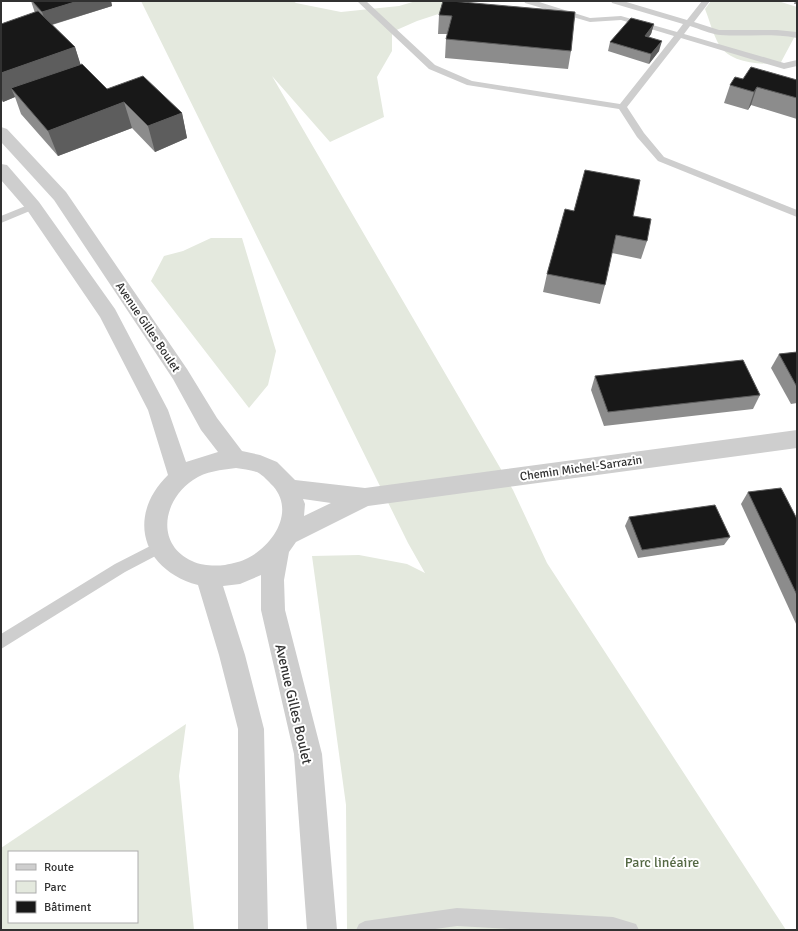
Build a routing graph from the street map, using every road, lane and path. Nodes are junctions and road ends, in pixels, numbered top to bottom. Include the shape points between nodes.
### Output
1 (361, 1) edge
2 (528, 1) edge
3 (615, 1) edge
4 (706, 1) edge
5 (633, 7) junction
6 (557, 10) junction
7 (543, 13) edge
8 (621, 18) junction
9 (688, 24) junction
10 (680, 34) junction
11 (797, 35) edge
12 (797, 63) edge
13 (622, 107) junction
14 (1, 132) edge
15 (1, 169) edge
16 (60, 196) junction
17 (33, 206) junction
18 (797, 214) edge
19 (1, 220) edge
20 (797, 438) edge
21 (236, 459) junction
22 (180, 477) junction
23 (287, 488) junction
24 (365, 497) junction
25 (283, 542) junction
26 (160, 547) junction
27 (208, 576) junction
28 (1, 642) edge
29 (253, 930) edge
30 (322, 930) edge
31 (364, 930) edge
32 (630, 930) edge

1 - 13 lane via 432,67 470,83
2 - 6 lane
3 - 5 lane
4 - 9 lane
5 - 8 lane
5 - 9 lane
6 - 7 lane
6 - 8 lane via 590,20
8 - 10 lane
9 - 10 lane
9 - 11 lane via 735,34 780,32
10 - 12 lane via 784,66
10 - 13 lane
13 - 18 lane via 640,135 661,159
14 - 16 street, Avenue Gilles Boulet
15 - 17 street
16 - 17 street
16 - 21 street, Avenue Gilles Boulet via 180,374 209,424
17 - 19 lane
17 - 22 street via 108,314 158,410
20 - 24 street, Chemin Michel-Sarrazin
21 - 22 street, Avenue Gilles Boulet via 197,467
21 - 23 street, Avenue Gilles Boulet via 255,462 272,470
22 - 26 street, Avenue Gilles Boulet via 166,492 157,510 155,529
23 - 24 street, Chemin Michel-Sarrazin
23 - 25 street, Avenue Gilles Boulet via 292,498 294,516
24 - 25 street, Chemin Michel-Sarrazin
25 - 27 street, Avenue Gilles Boulet via 264,563 246,572
25 - 30 street, Avenue Gilles Boulet via 272,580 273,610 308,754
26 - 27 street, Avenue Gilles Boulet via 172,561 188,571
26 - 28 lane via 120,568
27 - 29 street via 251,729
31 - 32 lane via 457,918 613,926

